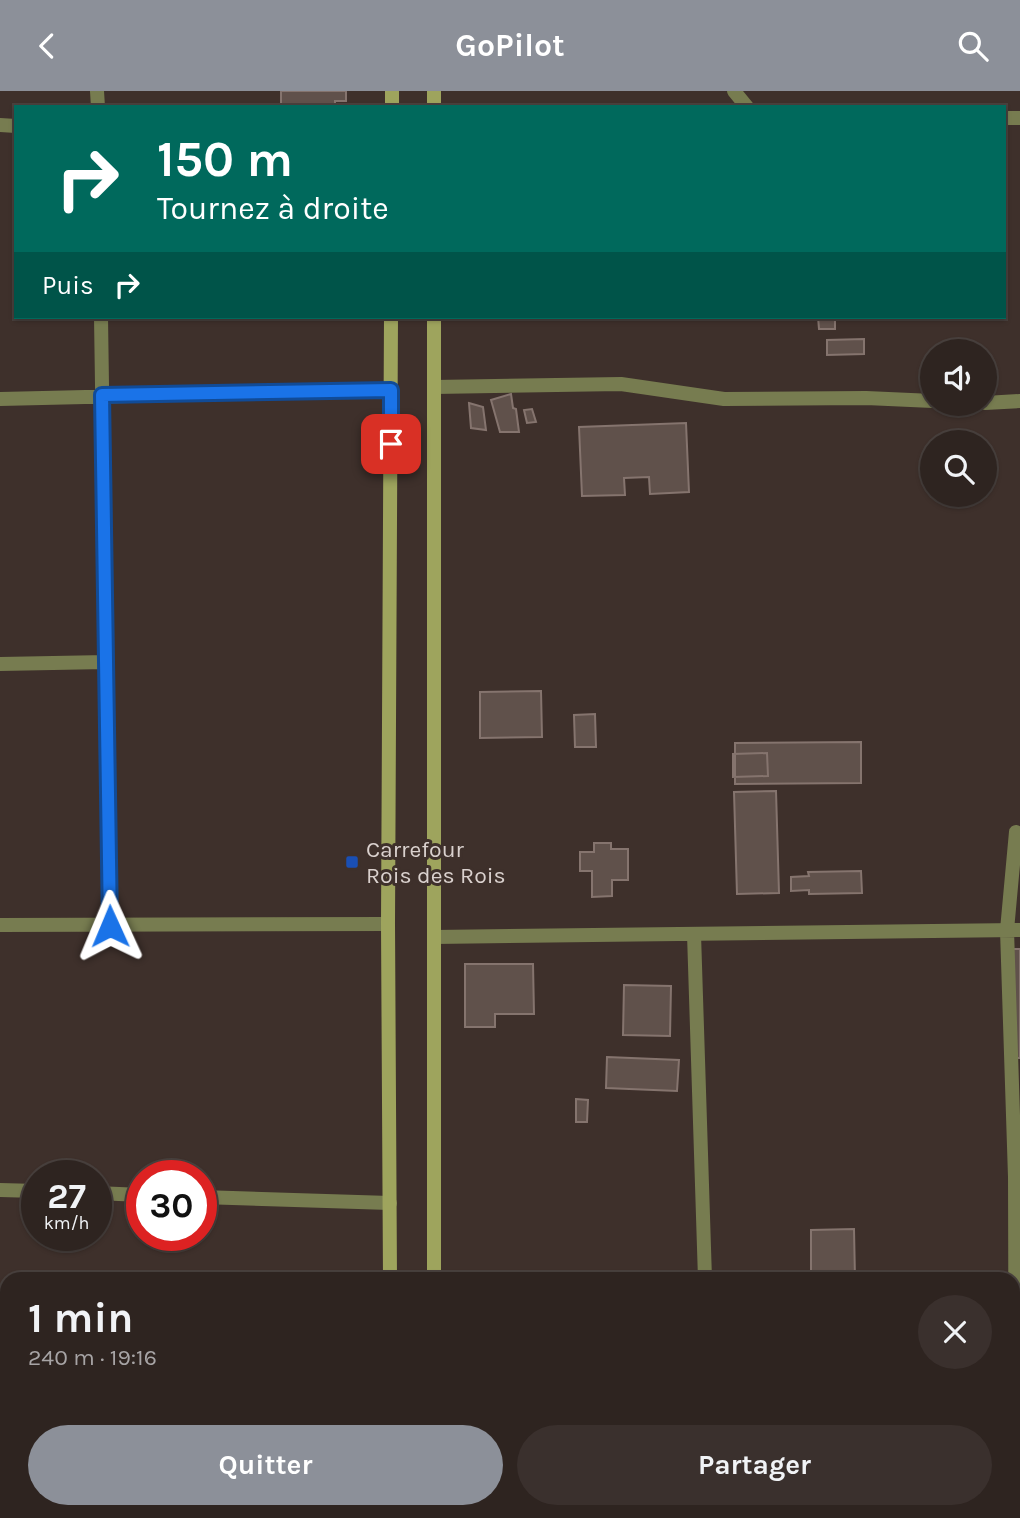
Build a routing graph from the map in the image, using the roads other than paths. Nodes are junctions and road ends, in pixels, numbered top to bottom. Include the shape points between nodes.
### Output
1 (734, 91) edge
2 (745, 105) edge
3 (101, 319) edge
4 (391, 319) edge
5 (434, 319) edge
6 (434, 387) junction
7 (391, 390) junction
8 (102, 395) junction
9 (0, 399) edge
10 (920, 401) edge
11 (1020, 401) edge
12 (997, 402) edge
13 (106, 661) junction
14 (0, 664) edge
15 (1016, 832) dead end
16 (388, 924) junction
17 (0, 925) edge
18 (110, 926) junction
19 (1013, 930) edge
20 (694, 934) junction
21 (435, 937) junction
22 (1017, 1177) edge
23 (0, 1190) edge
24 (21, 1191) edge
25 (217, 1198) edge
26 (390, 1203) junction
27 (390, 1272) edge
28 (435, 1272) edge
29 (705, 1272) edge
30 (1017, 1272) edge

1 - 2 street
3 - 8 street
4 - 7 main road
5 - 6 main road
6 - 10 street via 621,384 724,399
6 - 21 main road
7 - 8 street
7 - 16 main road
8 - 9 street
8 - 13 street
11 - 12 street
13 - 14 street
13 - 18 street
15 - 19 street
16 - 18 street
16 - 26 main road
17 - 18 street
19 - 20 street
19 - 22 street
20 - 21 street
20 - 29 street
21 - 28 main road
22 - 30 street
23 - 24 street
25 - 26 street
26 - 27 main road

